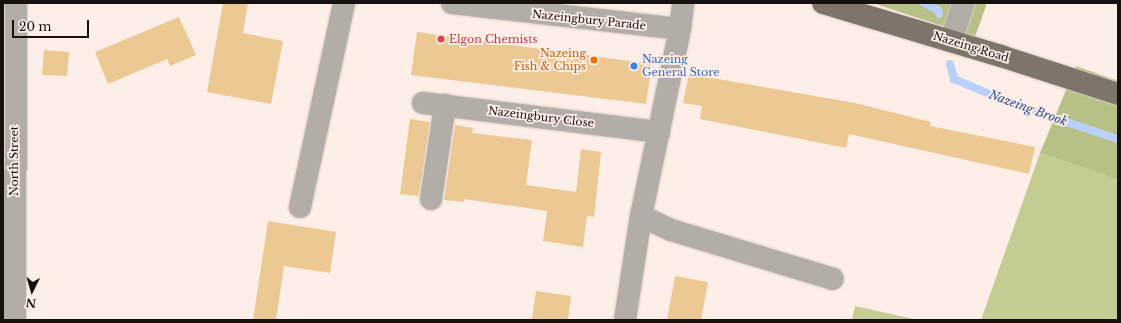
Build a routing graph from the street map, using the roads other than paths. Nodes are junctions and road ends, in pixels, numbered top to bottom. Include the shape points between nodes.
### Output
1 (16, 3) edge
2 (344, 3) edge
3 (452, 3) edge
4 (683, 3) edge
5 (823, 3) edge
6 (963, 3) edge
7 (680, 29) junction
8 (951, 41) junction
9 (1118, 94) edge
10 (423, 103) dead end
11 (445, 105) junction
12 (659, 132) junction
13 (432, 199) dead end
14 (300, 207) dead end
15 (640, 216) junction
16 (833, 280) dead end
17 (15, 320) edge
18 (625, 320) edge

1 - 17 street, North Street
2 - 14 street
3 - 7 street, Nazeingbury Parade
4 - 7 street
5 - 8 main road, Nazeing Road
6 - 8 street
7 - 12 street
8 - 9 main road, Nazeing Road
10 - 11 street, Nazeingbury Close
11 - 12 street, Nazeingbury Close
11 - 13 street
12 - 15 street
15 - 16 street via 671,230
15 - 18 street

